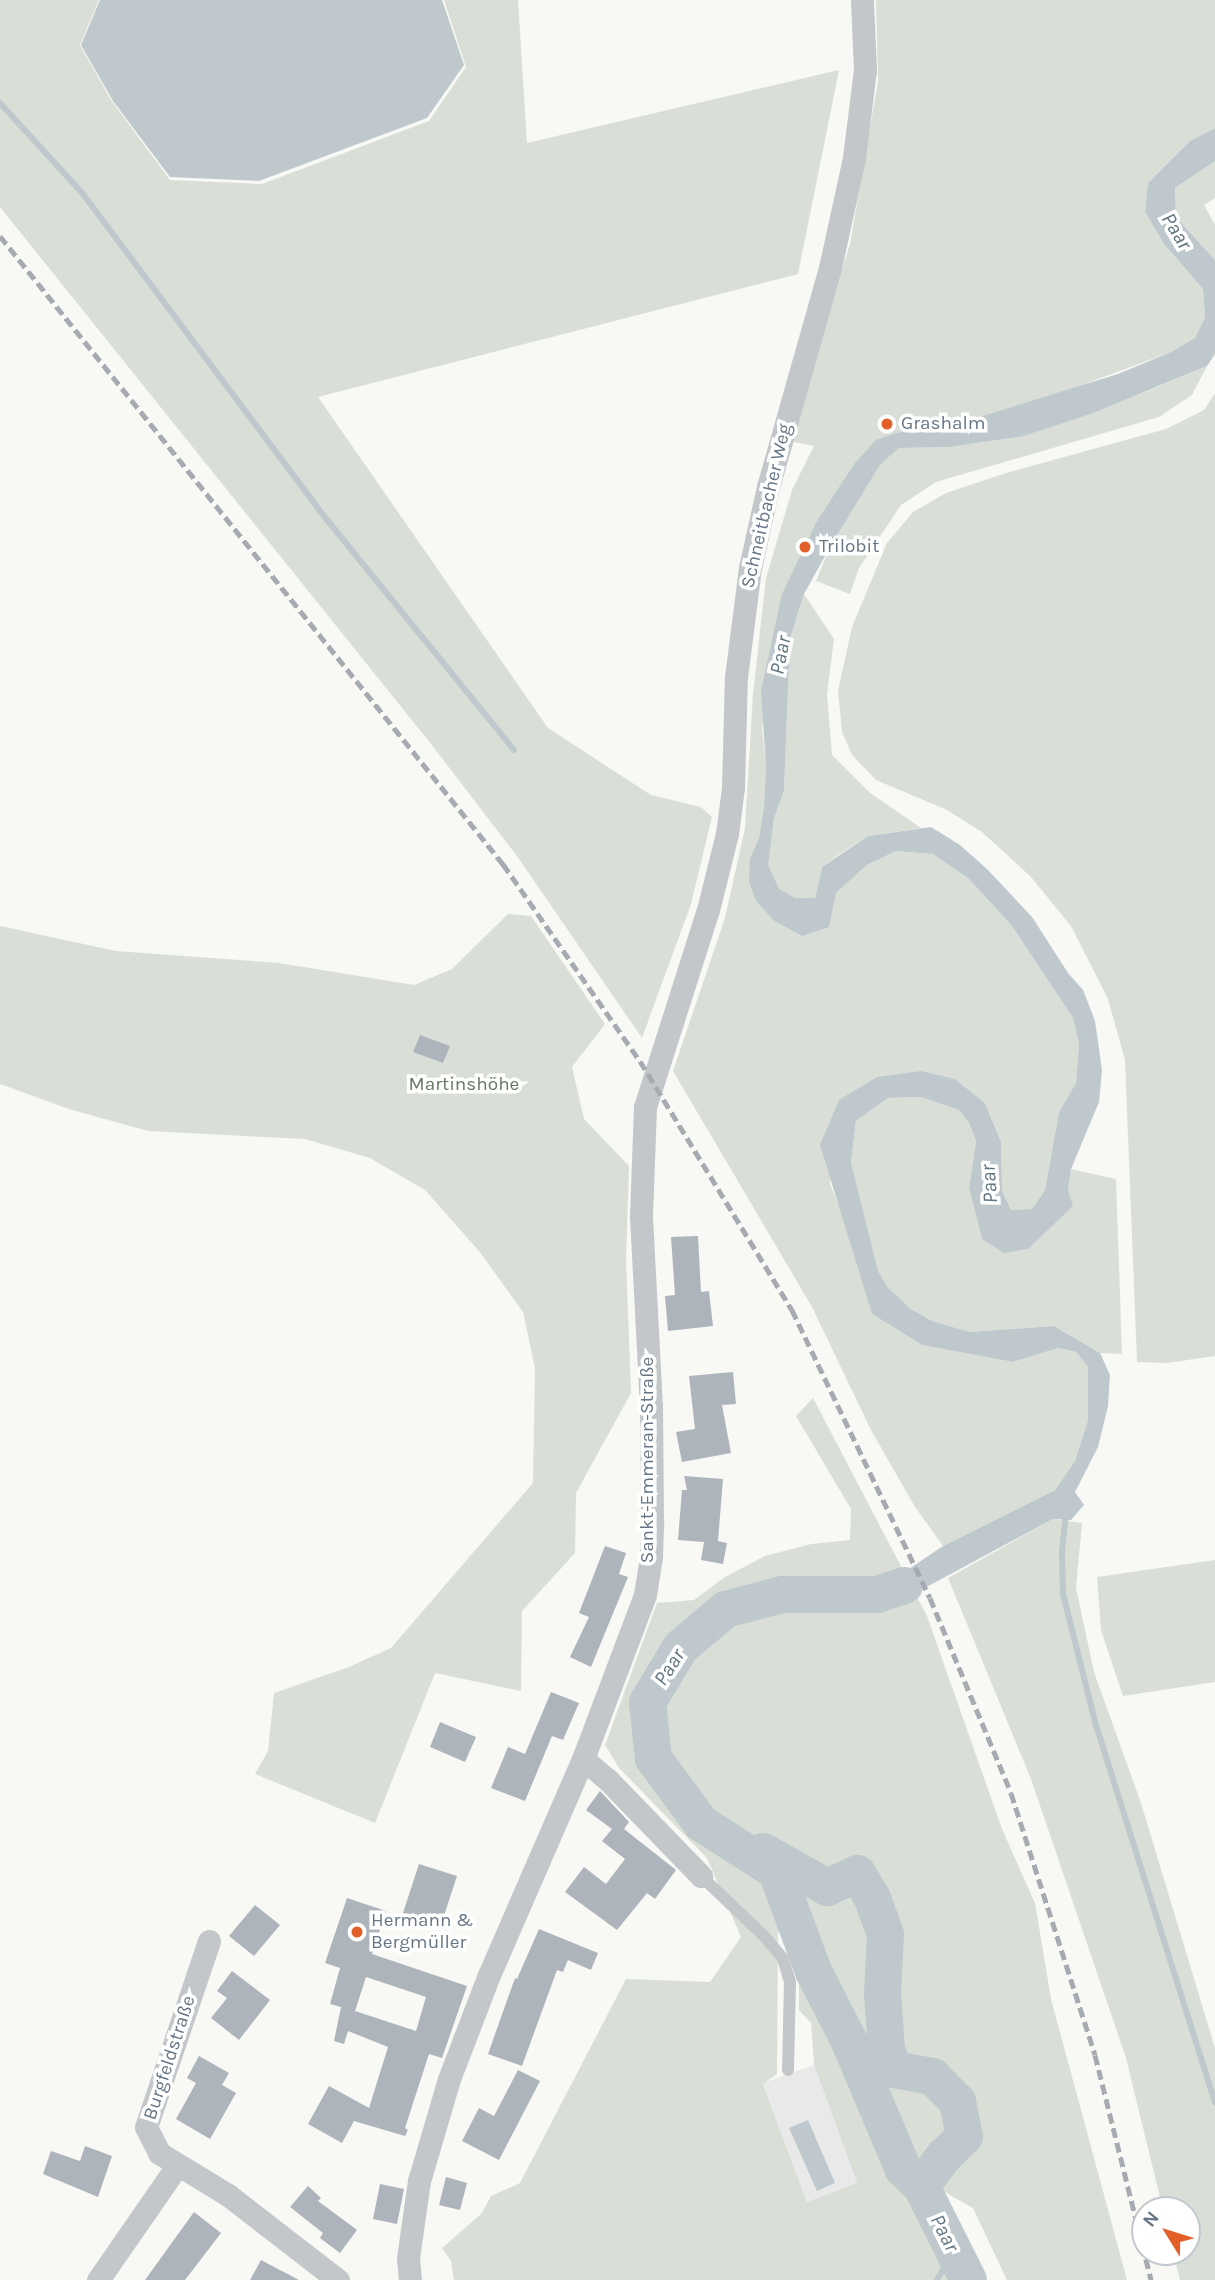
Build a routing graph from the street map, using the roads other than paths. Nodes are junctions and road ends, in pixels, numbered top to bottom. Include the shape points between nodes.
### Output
1 (862, 0) edge
2 (642, 1150) joint
3 (583, 1759) junction
4 (701, 1877) joint
5 (209, 1941) dead end
6 (788, 2070) dead end
7 (177, 2166) junction
8 (98, 2280) edge
9 (338, 2280) edge
10 (410, 2280) edge

1 - 2 street, Schneitbacher Weg via 864,70 853,159 830,268 750,568 736,677 727,834 708,910 649,1088
2 - 3 street, Sankt-Emmeran-Straße via 651,1558 645,1595
3 - 4 street
3 - 10 street, Sankt-Emmeran-Straße via 449,2079 419,2181 408,2258
4 - 6 lane via 783,1959 790,1982
5 - 7 street, Burgfeldstraße via 146,2127 159,2153
7 - 8 street
7 - 9 street, Burgfeldstraße via 228,2195

